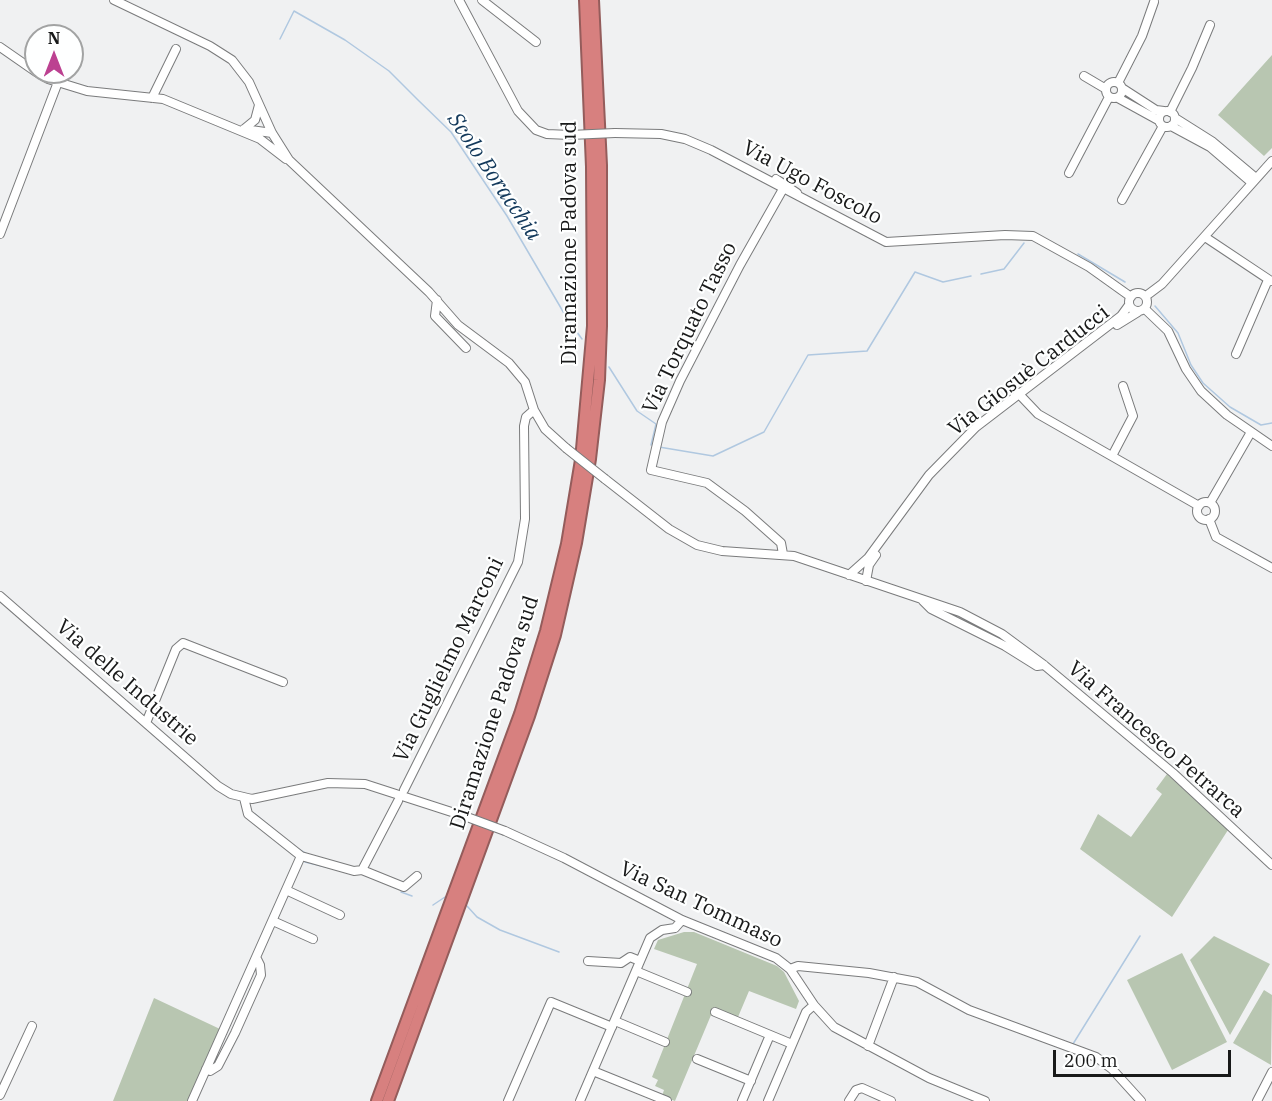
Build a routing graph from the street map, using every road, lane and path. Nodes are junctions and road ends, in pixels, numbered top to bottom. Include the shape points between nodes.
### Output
1 (114, 0) edge
2 (459, 0) edge
3 (483, 0) edge
4 (585, 0) edge
5 (593, 0) edge
6 (600, 0) edge
7 (1154, 2) dead end
8 (1210, 26) dead end
9 (536, 42) dead end
10 (0, 47) edge
11 (176, 49) dead end
12 (24, 64) edge
13 (1084, 76) dead end
14 (57, 84) edge
15 (64, 84) edge
16 (1120, 86) junction
17 (1106, 89) junction
18 (1113, 97) junction
19 (152, 98) junction
20 (598, 99) junction
21 (259, 104) junction
22 (1167, 119) junction
23 (240, 129) junction
24 (273, 134) junction
25 (260, 139) junction
26 (289, 160) junction
27 (1272, 161) edge
28 (1069, 173) dead end
29 (774, 178) dead end
30 (1254, 180) junction
31 (783, 189) junction
32 (796, 196) junction
33 (1122, 200) dead end
34 (0, 234) edge
35 (1205, 237) junction
36 (1270, 281) edge
37 (1146, 296) junction
38 (437, 300) junction
39 (1130, 301) junction
40 (1142, 310) junction
41 (466, 348) dead end
42 (1236, 354) dead end
43 (1123, 386) dead end
44 (1019, 395) junction
45 (534, 410) junction
46 (1251, 432) junction
47 (1272, 446) edge
48 (1112, 456) junction
49 (1210, 503) junction
50 (1199, 506) junction
51 (1209, 519) junction
52 (783, 554) junction
53 (1272, 568) edge
54 (849, 575) junction
55 (866, 581) junction
56 (0, 596) edge
57 (283, 682) dead end
58 (146, 723) junction
59 (404, 790) dead end
60 (231, 794) joint
61 (244, 798) junction
62 (398, 801) dead end
63 (301, 856) junction
64 (1272, 865) edge
65 (362, 870) junction
66 (417, 876) dead end
67 (286, 890) junction
68 (340, 915) dead end
69 (672, 915) junction
70 (682, 920) junction
71 (273, 921) junction
72 (662, 930) junction
73 (313, 939) dead end
74 (588, 961) dead end
75 (640, 961) junction
76 (790, 969) junction
77 (636, 971) junction
78 (894, 977) junction
79 (687, 992) dead end
80 (814, 1005) junction
81 (716, 1012) dead end
82 (614, 1024) junction
83 (32, 1026) dead end
84 (770, 1035) junction
85 (665, 1042) dead end
86 (792, 1044) junction
87 (868, 1046) junction
88 (697, 1059) dead end
89 (593, 1071) junction
90 (1272, 1072) edge
91 (751, 1081) junction
92 (0, 1095) edge
93 (192, 1101) edge
94 (377, 1101) edge
95 (388, 1101) edge
96 (508, 1101) edge
97 (580, 1101) edge
98 (667, 1101) edge
99 (742, 1101) edge
100 (768, 1101) edge
101 (849, 1101) edge
102 (891, 1101) edge
103 (985, 1101) edge
104 (1141, 1101) edge
105 (1257, 1101) edge

1 - 21 street via 221,52 242,72
2 - 31 street, Via Ugo Foscolo, bridge via 528,123 547,134 660,134 685,139
3 - 9 street
4 - 94 highway, Diramazione Padova sud via 593,326 581,459 567,544 546,631 519,714
5 - 20 highway, Diramazione Padova sud
6 - 20 highway
7 - 16 street
8 - 22 street
10 - 12 street
11 - 19 street
13 - 17 street
14 - 34 street
15 - 19 street via 87,91
16 - 17 street via 1109,83
16 - 18 street
16 - 22 street
17 - 18 street
18 - 22 street
18 - 28 street
19 - 23 street
20 - 95 highway, Diramazione Padova sud via 603,273 600,380 576,543 555,635 529,716
21 - 23 street via 255,120
21 - 24 street
22 - 30 street
22 - 33 street
23 - 24 street
23 - 25 street
24 - 25 street via 266,140
24 - 26 street
25 - 26 street
26 - 38 street
27 - 30 street
29 - 32 street via 798,192
30 - 35 street
31 - 32 street, Via Ugo Foscolo
31 - 52 street, Via Torquato Tasso via 680,381 662,422 651,470 707,483 781,543
32 - 39 street, Via Ugo Foscolo via 886,242 1033,236 1089,267
35 - 36 street
35 - 37 street
36 - 42 street
37 - 39 street via 1138,292
37 - 40 street via 1148,304
38 - 41 street via 435,315
38 - 45 street via 466,332 518,372
39 - 40 street, Via Ugo Foscolo
39 - 44 street, Via Giosuè Carducci via 1121,316
40 - 44 street, Via Giosuè Carducci
40 - 46 street, Via Ugo Foscolo via 1168,331 1201,391
43 - 48 street via 1132,416
44 - 48 street via 1038,414
44 - 54 street, Via Giosuè Carducci via 976,427 944,459 907,501 868,558
44 - 55 street, Via Giosuè Carducci via 983,425 927,483 872,561
45 - 52 street, Via Francesco Petrarca, bridge via 546,429 566,448 669,529 697,545
45 - 59 street, Via Guglielmo Marconi via 526,417 524,426 525,519 518,561
46 - 47 street, Via Ugo Foscolo
46 - 49 street
48 - 50 street
49 - 50 street
49 - 51 street via 1215,511
50 - 51 street via 1199,516
51 - 53 street via 1216,537
52 - 54 street, Via Francesco Petrarca
54 - 55 street, Via Francesco Petrarca
55 - 64 street, Via Francesco Petrarca via 920,598 931,609 1037,666 1044,665 1173,773
56 - 58 street, Via delle Industrie
57 - 58 street via 183,643 176,649
58 - 60 street, Via delle Industrie
60 - 61 street, Via San Tommaso
61 - 63 street via 248,814
61 - 69 street, Via San Tommaso, bridge via 328,783 365,784 505,831
62 - 65 street
63 - 65 street via 354,872
63 - 67 street
65 - 66 street via 404,887
67 - 68 street
67 - 71 street
69 - 70 street, Via San Tommaso
69 - 72 street
70 - 72 street via 675,927
70 - 76 street, Via San Tommaso via 776,958
71 - 73 street
71 - 93 street
72 - 75 street via 650,938
74 - 75 street via 621,963 630,957
75 - 77 street
76 - 78 street, Via San Tommaso via 798,966
76 - 80 street
77 - 79 street
77 - 82 street
78 - 87 street
78 - 104 street, Via San Tommaso via 917,982 969,1010 1096,1057
80 - 86 street via 806,1012
80 - 87 street via 834,1027
81 - 84 street
82 - 85 street
82 - 89 street
82 - 96 street via 551,1002
83 - 92 street
84 - 86 street
84 - 91 street
86 - 100 street
87 - 103 street via 929,1078
88 - 91 street
89 - 97 street
89 - 98 street
90 - 105 street
91 - 99 street
101 - 102 street via 862,1088

